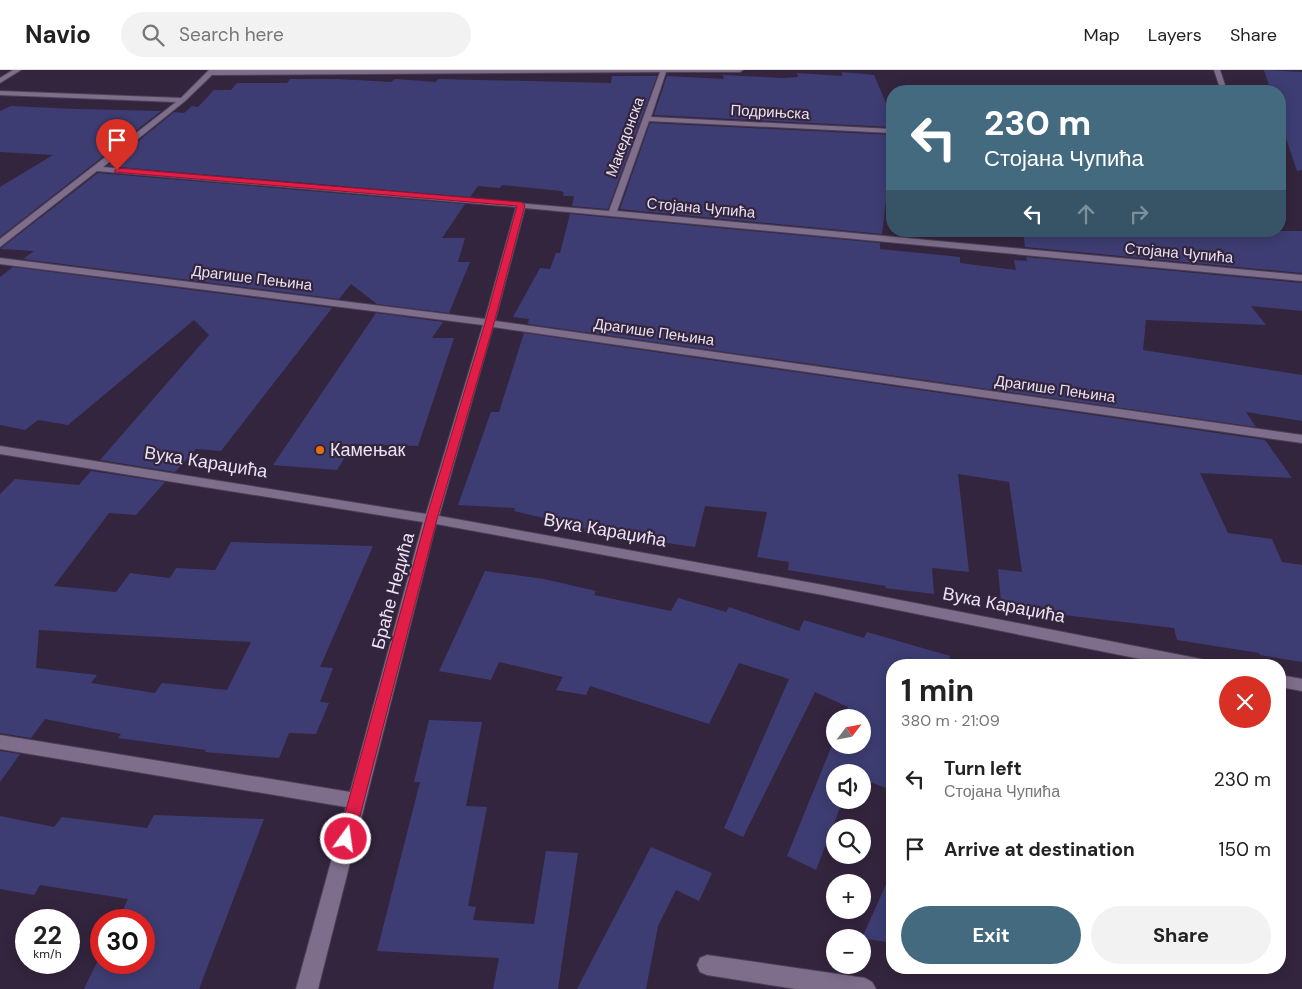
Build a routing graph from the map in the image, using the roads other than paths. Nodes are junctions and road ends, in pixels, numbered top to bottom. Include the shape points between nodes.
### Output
1 (18, 70) edge
2 (592, 70) edge
3 (664, 70) edge
4 (740, 70) edge
5 (1217, 70) edge
6 (212, 72) edge
7 (0, 81) edge
8 (1222, 85) edge
9 (0, 93) edge
10 (16, 93) junction
11 (183, 100) junction
12 (0, 102) edge
13 (646, 119) junction
14 (886, 132) edge
15 (97, 168) junction
16 (521, 205) junction
17 (612, 213) junction
18 (0, 244) edge
19 (0, 262) edge
20 (1302, 278) edge
21 (490, 323) junction
22 (1302, 440) edge
23 (0, 450) edge
24 (431, 519) junction
25 (1171, 659) edge
26 (1286, 682) edge
27 (1302, 685) edge
28 (0, 742) edge
29 (356, 801) junction
30 (707, 966) dead end
31 (307, 989) edge
32 (865, 989) edge

1 - 7 street
2 - 3 street
2 - 6 street
3 - 4 street
3 - 13 street, Македонска
5 - 8 street
6 - 11 street
9 - 10 street
10 - 11 street
10 - 12 street
11 - 15 street
13 - 14 street, Подрињска
13 - 17 street, Македонска
15 - 16 street, Стојана Чупића
15 - 18 street
16 - 17 street, Стојана Чупића
16 - 21 street, Браће Недића
17 - 20 street, Стојана Чупића
19 - 21 street, Драгише Пењина
21 - 22 street, Драгише Пењина
21 - 24 street, Браће Недића
23 - 24 street, Вука Караџића
24 - 25 street, Вука Караџића via 823,590
24 - 29 street, Браће Недића
26 - 27 street
28 - 29 street
29 - 31 street, Браће Недића
30 - 32 street

